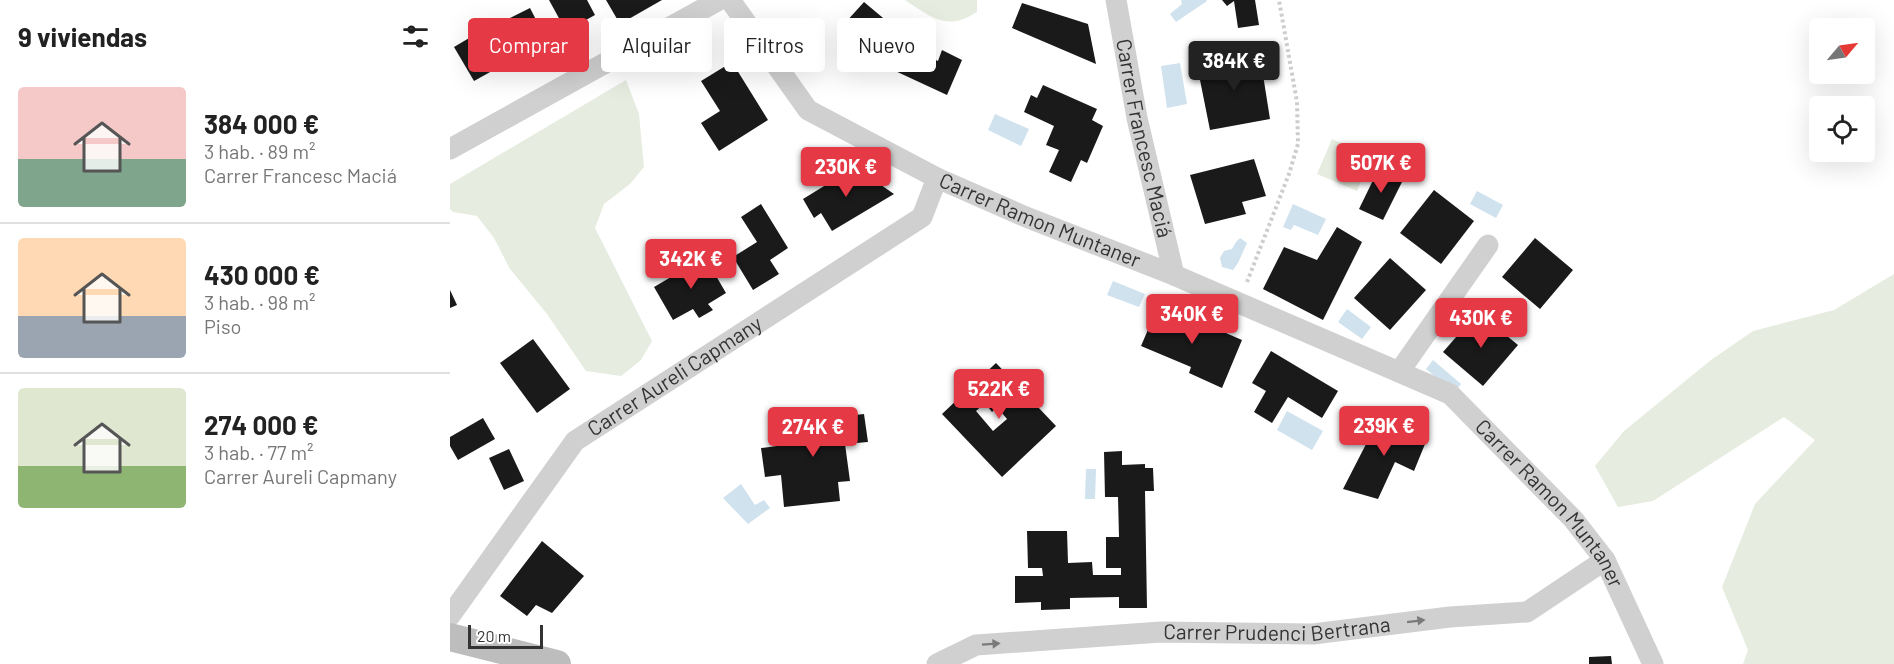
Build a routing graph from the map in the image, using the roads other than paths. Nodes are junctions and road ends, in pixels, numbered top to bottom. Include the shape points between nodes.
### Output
1 (719, 0) edge
2 (730, 0) edge
3 (1116, 0) edge
4 (450, 149) edge
5 (937, 178) junction
6 (1488, 245) dead end
7 (1174, 275) junction
8 (1399, 372) junction
9 (1605, 560) junction
10 (450, 616) edge
11 (450, 637) edge
12 (557, 664) edge
13 (937, 664) edge
14 (1653, 664) edge

1 - 4 street
2 - 5 street, Carrer Ramon Muntaner via 808,110
3 - 7 street, Carrer Francesc Maciá via 1137,118
5 - 7 street, Carrer Ramon Muntaner
5 - 10 street, Carrer Aureli Capmany via 922,217 575,441
6 - 8 street
7 - 8 street, Carrer Ramon Muntaner
8 - 9 street, Carrer Ramon Muntaner via 1450,394 1573,519
13 -> 9 street, Carrer Prudenci Bertrana via 976,645 1161,632 1313,634 1527,612
9 - 14 street, Carrer Ramon Muntaner
11 - 12 street

